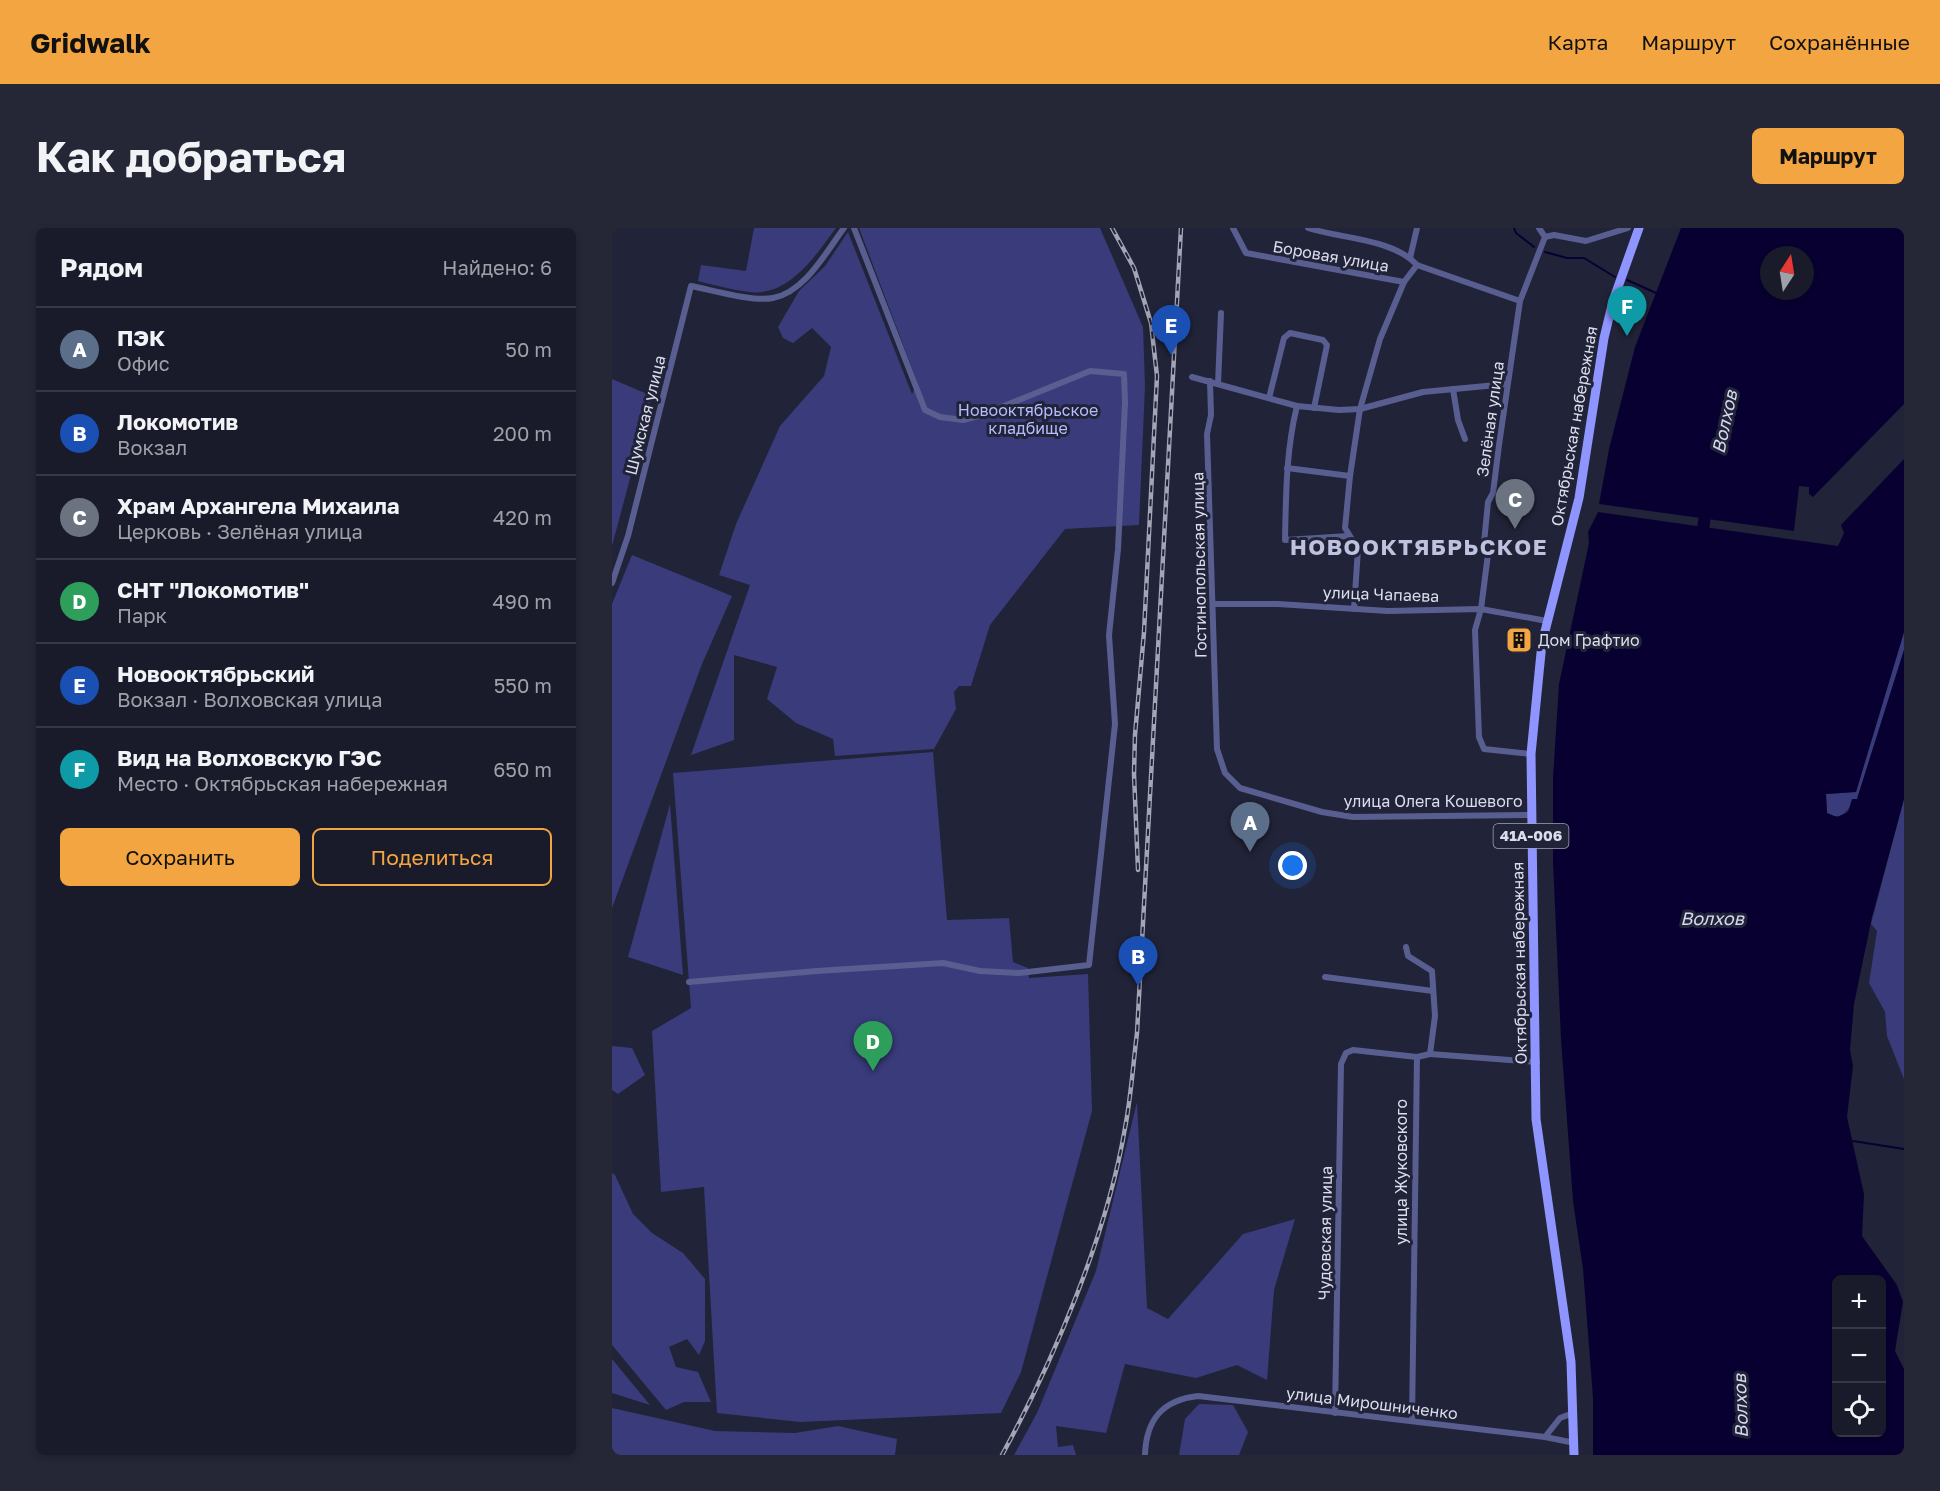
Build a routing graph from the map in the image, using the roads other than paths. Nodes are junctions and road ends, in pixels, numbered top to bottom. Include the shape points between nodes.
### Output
1 (844, 228) edge
2 (854, 228) edge
3 (1233, 228) edge
4 (1308, 228) edge
5 (1417, 228) edge
6 (1539, 228) edge
7 (1628, 228) edge
8 (1639, 228) edge
9 (1545, 237) junction
10 (1410, 258) junction
11 (1417, 265) junction
12 (1404, 282) junction
13 (1520, 301) junction
14 (1221, 313) dead end
15 (1192, 377) dead end
16 (1210, 381) junction
17 (1218, 384) junction
18 (1507, 384) junction
19 (1453, 389) junction
20 (1269, 398) junction
21 (1297, 406) junction
22 (1314, 408) junction
23 (1360, 409) junction
24 (1465, 439) dead end
25 (1287, 468) junction
26 (1350, 476) junction
27 (1349, 536) junction
28 (612, 584) edge
29 (1213, 604) junction
30 (1354, 609) junction
31 (1481, 609) junction
32 (1547, 621) junction
33 (1217, 749) joint
34 (1531, 754) junction
35 (1530, 815) junction
36 (1406, 947) dead end
37 (1325, 977) dead end
38 (689, 982) dead end
39 (1433, 990) junction
40 (1430, 1054) junction
41 (1417, 1056) junction
42 (1537, 1062) junction
43 (1335, 1413) junction
44 (1573, 1413) junction
45 (1412, 1421) junction
46 (1545, 1437) junction
47 (1575, 1443) junction
48 (1145, 1455) edge
49 (1574, 1455) edge

1 - 28 street, Шумская улица via 806,278 786,293 772,298 691,286 628,536
2 - 38 street via 925,410 963,420 1090,371 1124,374 1118,549 1109,635 1115,724 1089,966 1019,973 980,971 944,963
3 - 12 street, Боровая улица via 1245,253
4 - 10 street, Боровая улица via 1383,246
5 - 10 street
6 - 9 street
7 - 9 street via 1586,241
8 - 32 main road, Октябрьская набережная / 41А-006 via 1604,338 1579,498
9 - 13 street, Зелёная улица
10 - 11 street, Боровая улица
11 - 12 street
11 - 13 street
12 - 23 street via 1380,339
13 - 18 street, Зелёная улица
14 - 17 street
15 - 16 street
16 - 17 street
16 - 29 street, Гостинопольская улица via 1207,434
17 - 20 street
18 - 19 street
18 - 31 street, Зелёная улица via 1498,465 1488,502 1484,543 1488,555
19 - 23 street via 1423,392
19 - 24 street
20 - 21 street
20 - 22 street via 1284,338 1290,333 1323,340 1327,345
21 - 22 street
21 - 25 street
22 - 23 street
23 - 26 street
25 - 26 street
25 - 27 street via 1285,540
26 - 27 street via 1346,528
27 - 30 street via 1358,549
29 - 30 street, улица Чапаева
29 - 33 street, Гостинопольская улица
30 - 31 street, улица Чапаева
31 - 32 street, улица Чапаева
31 - 34 street, Зелёная улица via 1475,630 1479,737 1485,749
32 - 34 main road, Октябрьская набережная / 41А-006 via 1537,676
33 - 35 street, улица Олега Кошевого via 1225,773 1240,788 1322,812 1353,817
34 - 35 main road, Октябрьская набережная / 41А-006
35 - 42 main road, Октябрьская набережная / 41А-006
36 - 39 street via 1408,956 1432,971
37 - 39 street
39 - 40 street via 1435,1016
40 - 41 street
40 - 42 street
41 - 43 street, Чудовская улица via 1367,1050 1346,1053 1341,1064
41 - 45 street, улица Жуковского
42 - 44 main road, Октябрьская набережная / 41А-006 via 1538,1144 1571,1362
43 - 45 street, улица Мирошниченко
43 - 48 street, улица Мирошниченко via 1198,1396 1180,1398 1167,1405 1146,1434
44 - 46 street via 1560,1418
44 - 47 main road, Октябрьская набережная / 41А-006
45 - 46 street, улица Мирошниченко
46 - 47 street, улица Мирошниченко
47 - 49 main road, Октябрьская набережная / 41А-006

